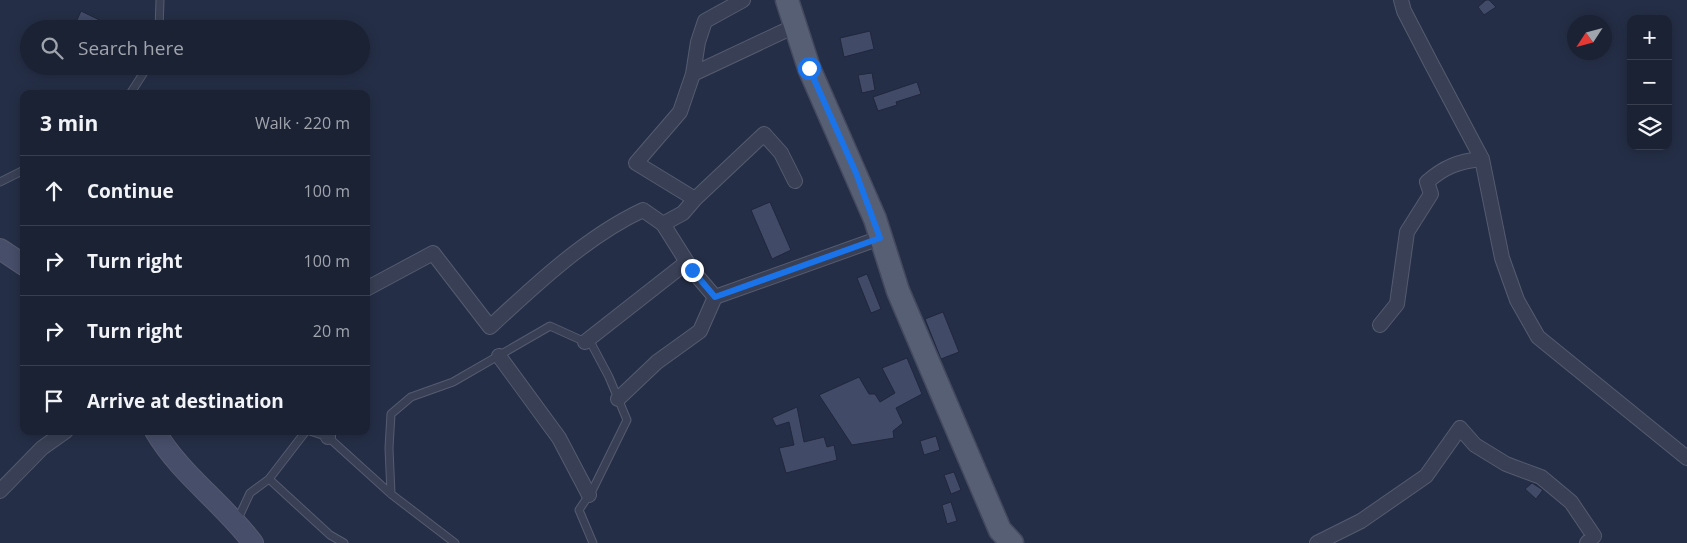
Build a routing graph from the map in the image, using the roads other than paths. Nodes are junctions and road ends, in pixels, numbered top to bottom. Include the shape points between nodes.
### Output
1 (160, 0) edge
2 (743, 0) edge
3 (787, 0) edge
4 (1401, 0) edge
5 (159, 20) edge
6 (795, 26) junction
7 (693, 74) junction
8 (142, 75) edge
9 (133, 90) edge
10 (1482, 159) junction
11 (20, 172) edge
12 (795, 181) dead end
13 (0, 182) edge
14 (695, 199) junction
15 (663, 224) junction
16 (880, 238) junction
17 (0, 250) edge
18 (20, 262) edge
19 (687, 262) junction
20 (370, 287) edge
21 (715, 297) junction
22 (1380, 325) dead end
23 (585, 342) junction
24 (499, 356) junction
25 (618, 399) junction
26 (60, 435) edge
27 (157, 435) edge
28 (303, 435) edge
29 (329, 435) edge
30 (1687, 458) edge
31 (269, 479) junction
32 (0, 491) edge
33 (391, 494) junction
34 (589, 495) junction
35 (237, 521) junction
36 (253, 543) edge
37 (344, 543) edge
38 (455, 543) edge
39 (593, 543) edge
40 (1012, 543) edge
41 (1317, 543) edge
42 (1587, 543) edge

1 - 5 lane
2 - 7 street via 706,21 698,42
3 - 6 main road
4 - 10 street
6 - 7 street
6 - 16 main road via 809,68 856,173
7 - 14 street via 680,112 636,163
8 - 9 lane
10 - 22 street via 1461,161 1439,171 1427,182 1431,194 1407,232 1397,304
10 - 30 street via 1502,258 1517,300 1538,337
11 - 13 lane
12 - 14 street via 781,153 764,134
14 - 15 street via 683,212
15 - 19 street
15 - 20 street via 643,210 618,222 490,327 432,254
16 - 21 street
16 - 40 main road via 946,408 1000,530
17 - 18 main road
19 - 21 street
19 - 23 street
21 - 25 street via 700,331 657,362
23 - 24 lane via 550,326
23 - 25 lane via 592,346
24 - 33 lane via 453,382 412,397 391,414
24 - 34 street via 560,438
25 - 34 lane via 627,420
26 - 32 street via 42,448
27 - 35 main road via 168,453
28 - 31 lane
29 - 33 lane
31 - 35 lane via 250,492
31 - 37 lane via 330,535
33 - 38 lane
34 - 39 lane via 579,510
35 - 36 main road
41 - 42 street via 1361,521 1426,476 1460,428 1475,445 1506,464 1541,477 1571,502 1594,536

